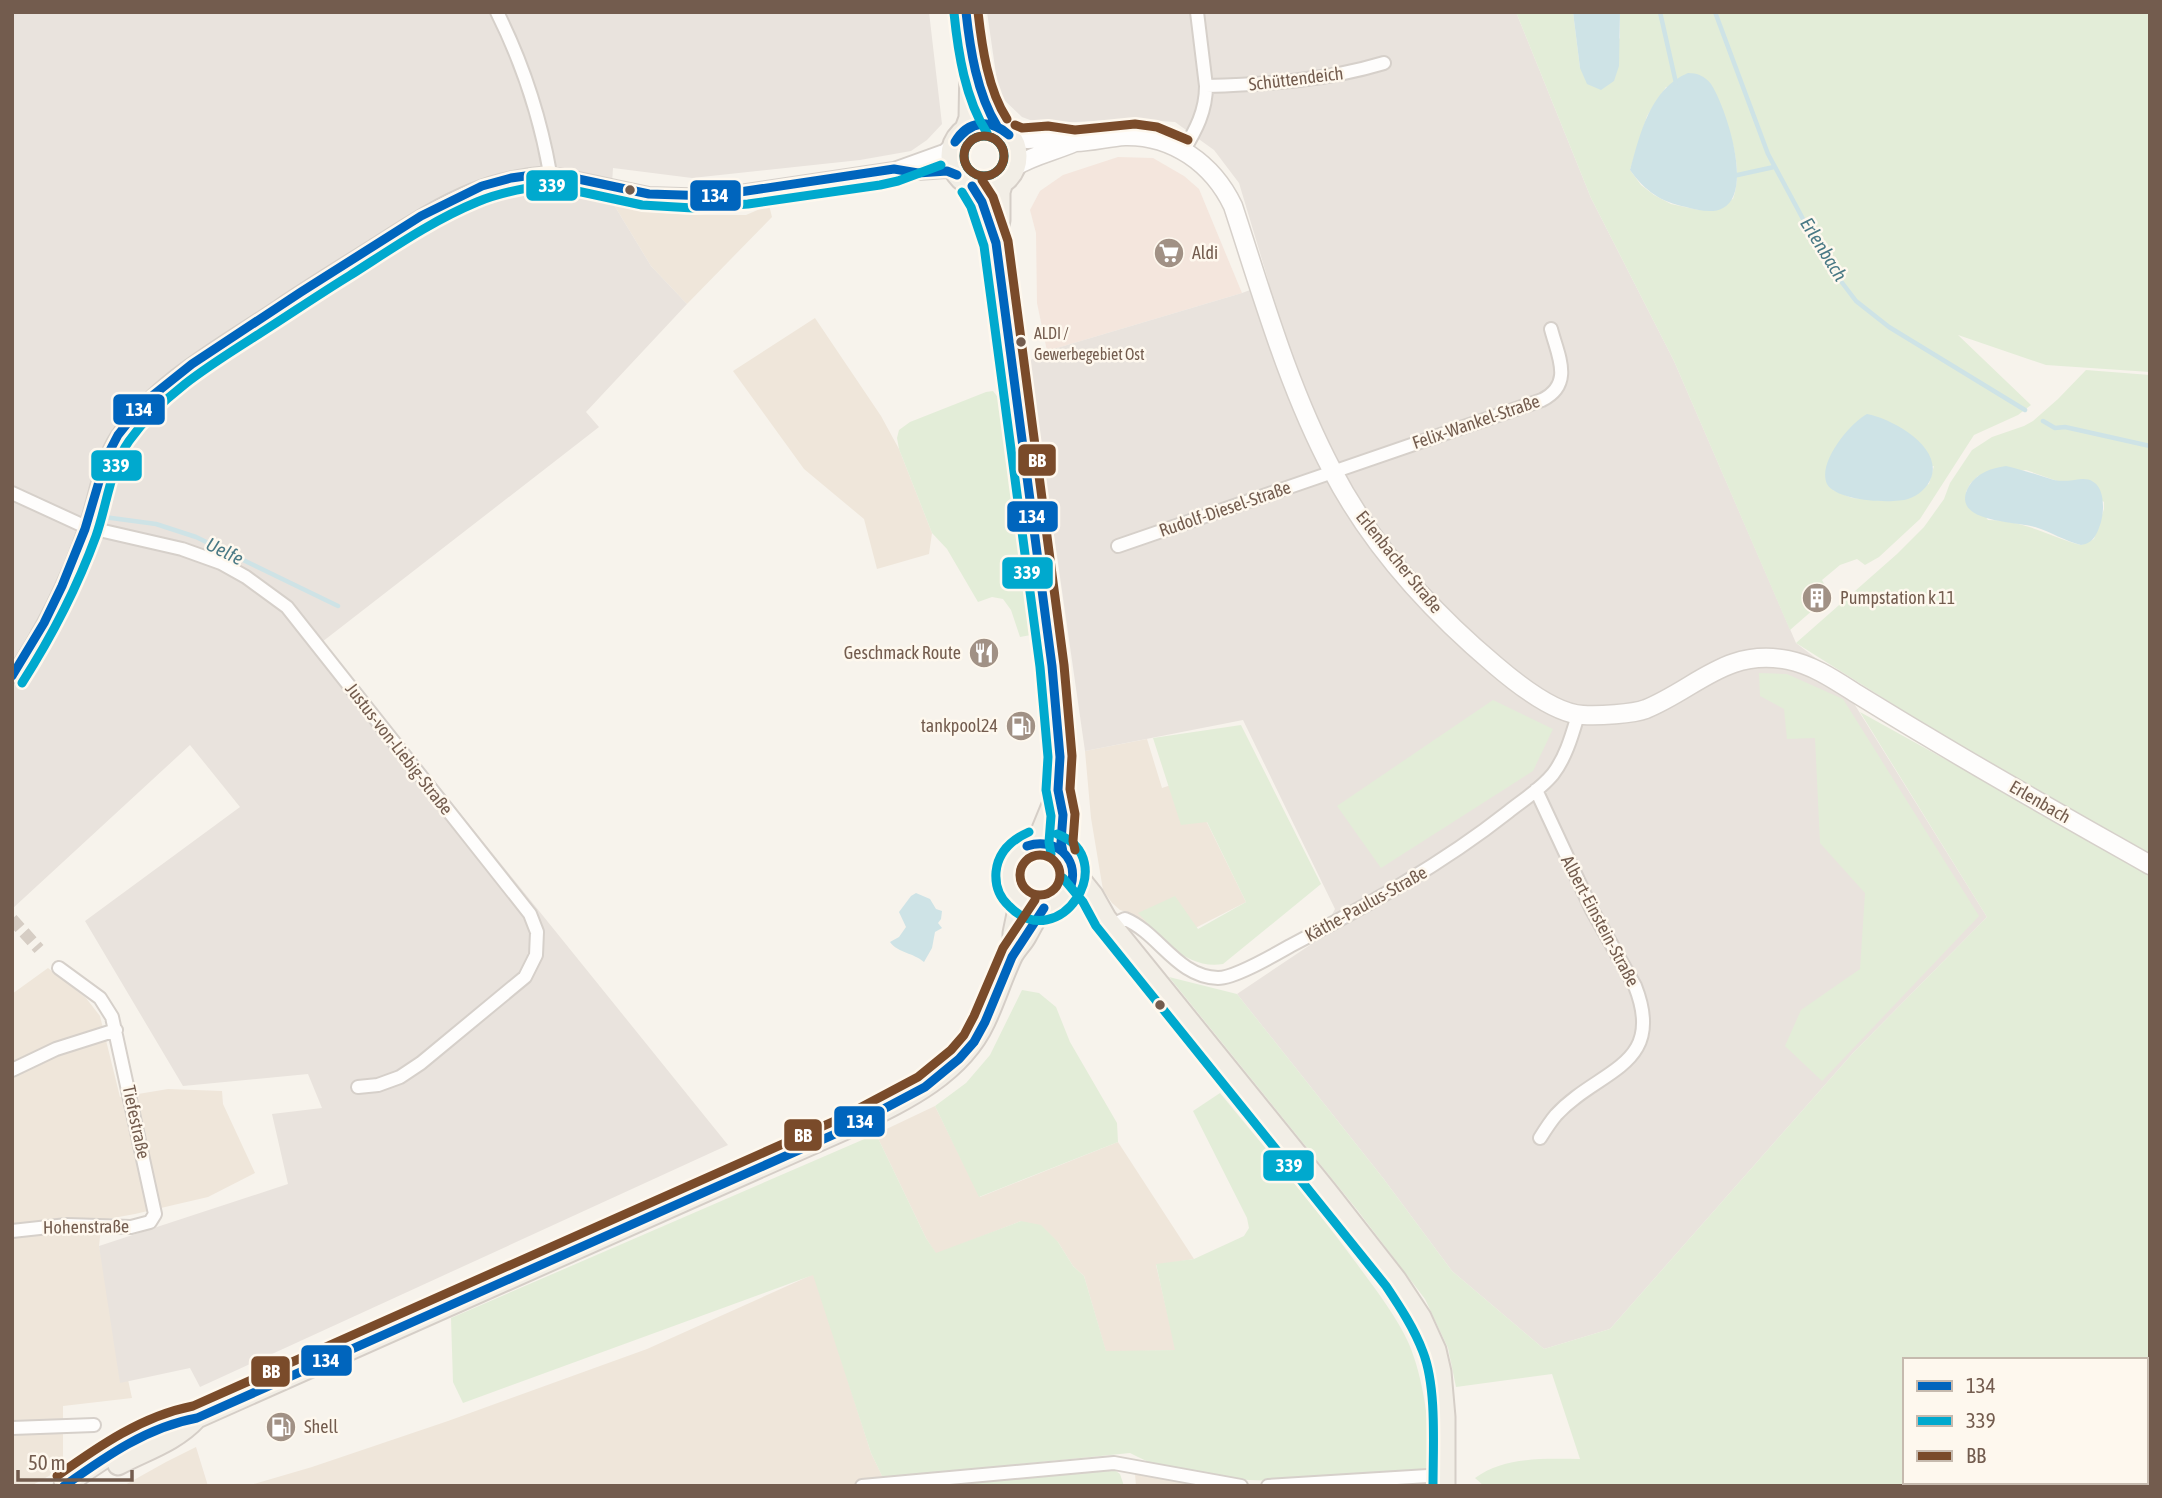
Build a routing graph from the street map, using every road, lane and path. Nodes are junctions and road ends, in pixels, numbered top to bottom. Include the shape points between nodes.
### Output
1 (497, 12) edge
2 (966, 12) edge
3 (1197, 12) edge
4 (971, 54) junction
5 (1384, 62) dead end
6 (1206, 86) junction
7 (1004, 131) junction
8 (959, 136) junction
9 (1075, 142) junction
10 (1183, 151) junction
11 (894, 169) junction
12 (550, 173) junction
13 (1009, 175) junction
14 (965, 181) junction
15 (996, 243) junction
16 (1551, 329) dead end
17 (1333, 471) junction
18 (12, 493) edge
19 (86, 527) junction
20 (1118, 546) dead end
21 (12, 676) edge
22 (1578, 715) junction
23 (1930, 739) joint
24 (1058, 790) junction
25 (1536, 790) junction
26 (1034, 843) junction
27 (1063, 852) junction
28 (2150, 865) edge
29 (1073, 870) junction
30 (1016, 897) junction
31 (1063, 899) junction
32 (1044, 908) junction
33 (1109, 922) junction
34 (1013, 955) junction
35 (59, 968) dead end
36 (116, 1030) junction
37 (12, 1070) edge
38 (358, 1087) dead end
39 (1540, 1138) dead end
40 (155, 1214) joint
41 (12, 1231) edge
42 (197, 1418) junction
43 (94, 1425) dead end
44 (12, 1428) edge
45 (1444, 1480) edge
46 (64, 1486) edge
47 (84, 1486) edge
48 (862, 1486) edge
49 (1241, 1486) edge
50 (1268, 1486) edge

1 - 12 street via 530,88
2 - 4 main road
3 - 6 street
4 - 7 main road via 988,108
4 - 8 main road via 969,118
5 - 6 street, Schüttendeich via 1327,78
6 - 10 street via 1204,110
7 - 8 main road via 984,123
7 - 9 street, Erlenbacher Straße via 1021,140
7 - 13 main road via 1016,151
8 - 11 street via 937,154
8 - 14 main road via 951,160
9 - 10 street, Erlenbacher Straße via 1134,136
9 - 13 street, Erlenbacher Straße via 1031,158
10 - 17 street, Erlenbacher Straße via 1210,171 1233,206 1294,383
11 - 12 street via 713,196 649,194
11 - 14 street via 947,172
12 - 19 street via 476,188 431,209 178,374 134,415 117,438 95,488
13 - 14 main road via 988,188
13 - 15 main road via 1000,192
14 - 15 main road via 982,202
15 - 24 main road via 1052,666 1060,757
16 - 17 street, Felix-Wankel-Straße via 1562,370 1551,396
17 - 20 street, Rudolf-Diesel-Straße
17 - 22 street, Erlenbacher Straße via 1384,550 1448,622 1515,681
18 - 19 street, Justus-von-Liebig-Straße
19 - 21 street via 38,635
19 - 38 street, Justus-von-Liebig-Straße via 221,563 287,607 530,914 537,932 536,955 525,977 400,1077
22 - 23 street, Erlenbacher Straße via 1647,709 1727,665 1781,659 1830,677
22 - 25 street, Käthe-Paulus-Straße via 1564,754
23 - 28 street, Erlenbach
24 - 26 main road
24 - 27 main road
25 - 33 street, Käthe-Paulus-Straße via 1429,869 1324,929 1230,975 1219,978 1190,970 1134,922
25 - 39 street, Albert-Einstein-Straße via 1592,910 1635,986 1643,1023 1642,1037 1629,1058 1556,1115
26 - 27 main road
26 - 30 main road via 1019,850 1010,862 1009,884
27 - 29 main road
29 - 31 main road
29 - 33 main road
30 - 32 main road
30 - 34 main road
31 - 32 main road
31 - 33 main road via 1081,902
32 - 34 main road
33 - 45 main road via 1327,1191 1421,1317 1441,1372
34 - 42 main road via 971,1045 941,1076 887,1109
35 - 36 street, Tiefestraße via 100,998
36 - 37 street via 56,1049
36 - 40 street, Tiefestraße
40 - 41 street, Hohenstraße via 150,1222 131,1227
42 - 46 main road via 166,1425
42 - 47 main road via 173,1439
43 - 44 street
45 - 50 street
48 - 49 street via 1114,1463

